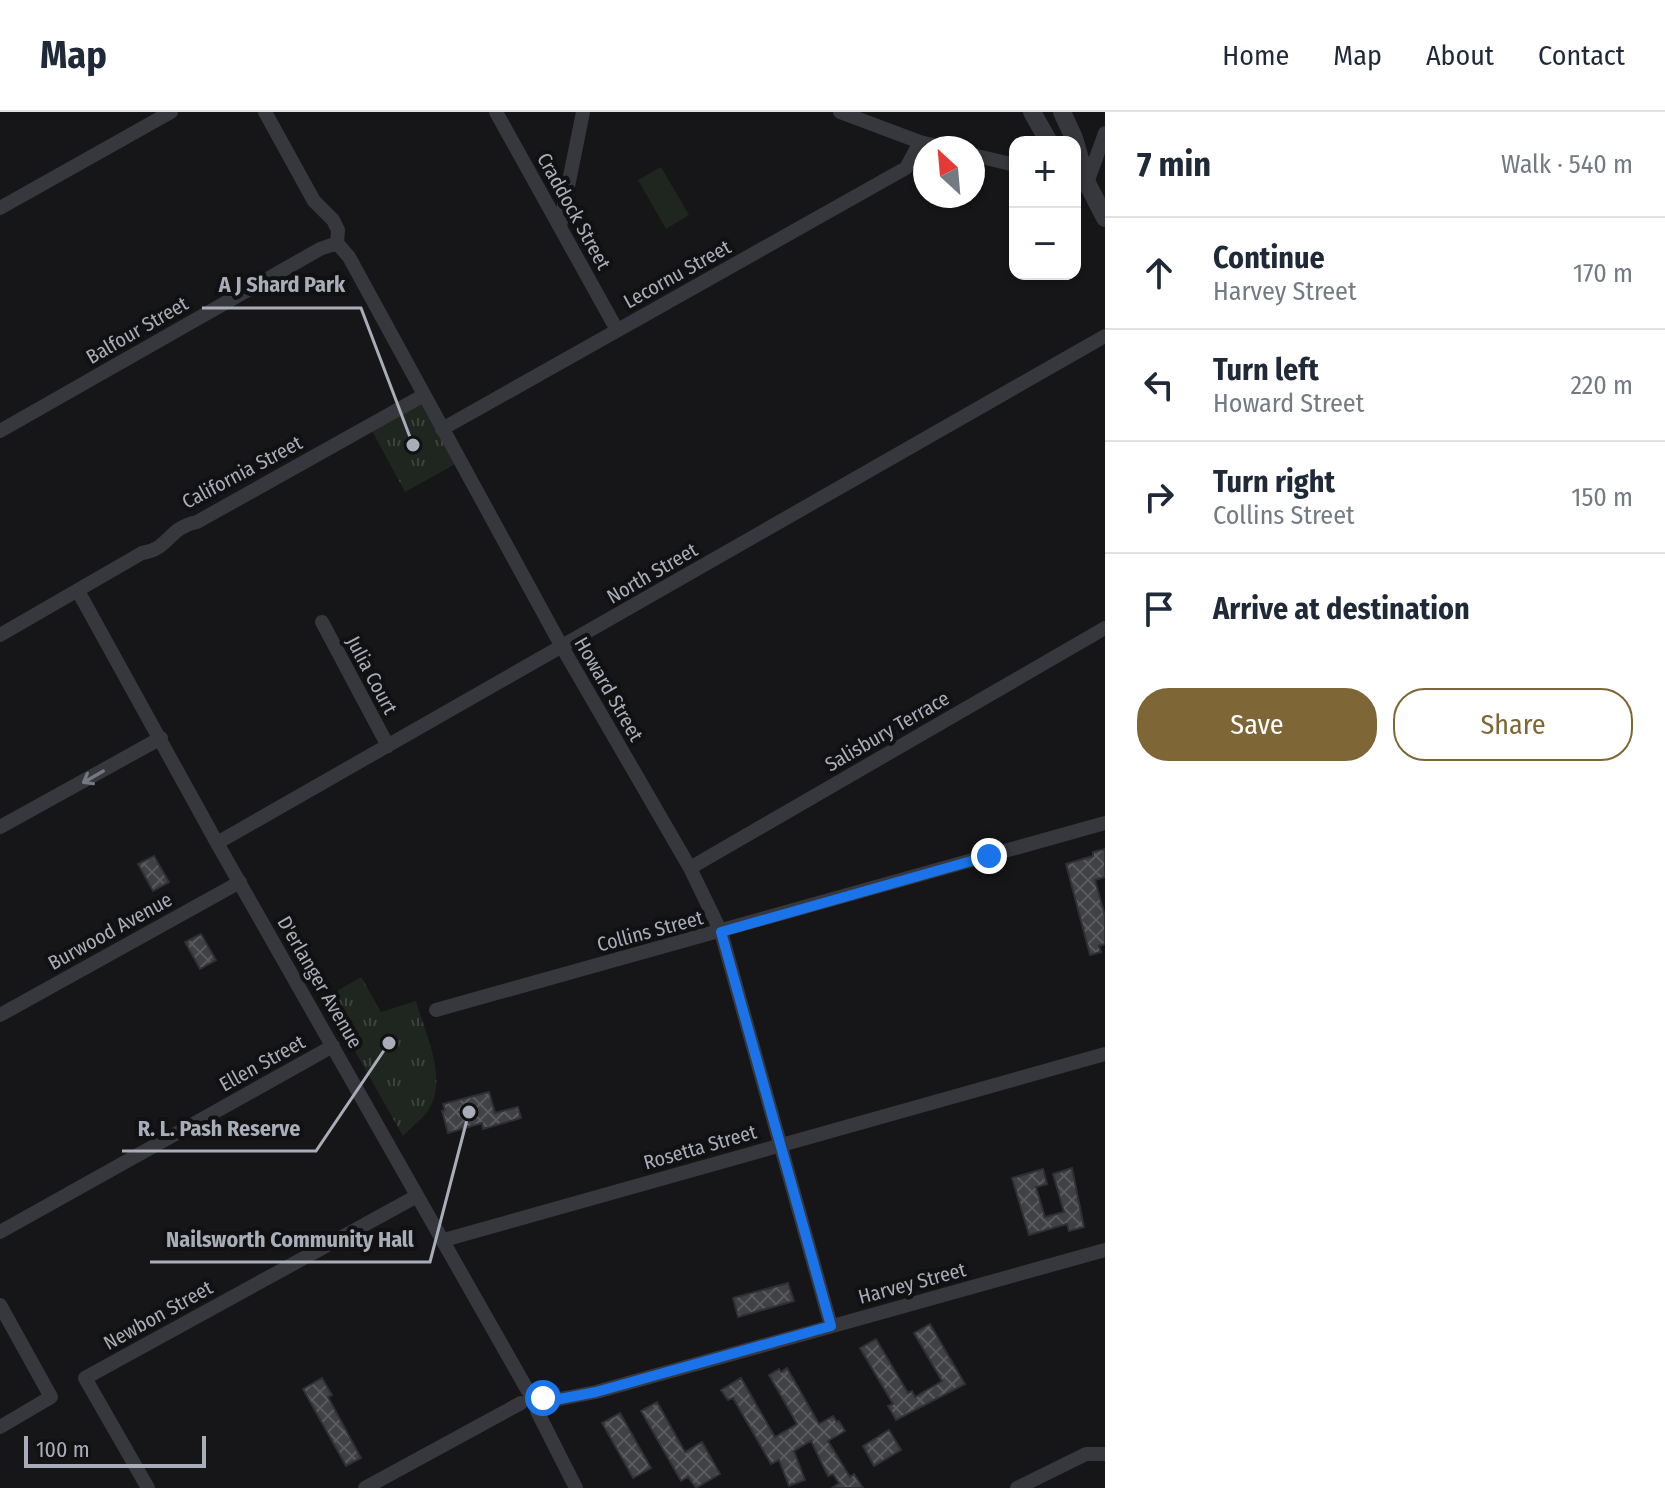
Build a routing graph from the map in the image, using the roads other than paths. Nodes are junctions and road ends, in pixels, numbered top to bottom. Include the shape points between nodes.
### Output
1 (171, 112) edge
2 (265, 112) edge
3 (496, 112) edge
4 (583, 112) edge
5 (840, 112) edge
6 (1032, 112) edge
7 (1062, 112) edge
8 (1105, 133) edge
9 (1046, 136) edge
10 (1073, 136) edge
11 (913, 139) edge
12 (913, 155) edge
13 (985, 158) edge
14 (1009, 164) edge
15 (1081, 175) edge
16 (1081, 181) edge
17 (0, 208) edge
18 (1105, 218) edge
19 (560, 226) junction
20 (337, 243) junction
21 (617, 330) junction
22 (1105, 336) edge
23 (424, 395) junction
24 (442, 429) junction
25 (0, 431) edge
26 (78, 591) junction
27 (322, 622) dead end
28 (1105, 628) edge
29 (0, 635) edge
30 (562, 647) junction
31 (161, 738) junction
32 (388, 746) junction
33 (1105, 823) edge
34 (0, 827) edge
35 (217, 843) junction
36 (690, 868) junction
37 (240, 882) junction
38 (721, 932) junction
39 (436, 1010) dead end
40 (0, 1015) edge
41 (333, 1046) junction
42 (1105, 1054) edge
43 (780, 1146) junction
44 (417, 1196) junction
45 (0, 1232) edge
46 (444, 1240) junction
47 (1105, 1250) edge
48 (0, 1305) edge
49 (831, 1326) junction
50 (524, 1397) junction
51 (540, 1407) junction
52 (0, 1427) edge
53 (1105, 1454) edge
54 (148, 1488) edge
55 (365, 1488) edge
56 (576, 1488) edge
57 (1017, 1488) edge

1 - 17 street
2 - 20 street, Howard Street via 314,201 333,220
3 - 19 street, Craddock Street
4 - 19 street
5 - 11 street
6 - 9 street
7 - 10 street
8 - 15 street
12 - 21 street, Lecornu Street via 906,168
13 - 14 street
16 - 18 street
19 - 21 street, Craddock Street
20 - 23 street, Howard Street
20 - 25 street, Balfour Street
21 - 24 street, Lecornu Street
22 - 30 street, North Street
23 - 24 street, Howard Street
23 - 26 street, California Street via 197,522 183,525 162,546
24 - 30 street, Howard Street
26 - 29 street, California Street
26 - 31 street, D'erlanger Avenue
27 - 32 street, Julia Court
28 - 36 street, Salisbury Terrace
30 - 32 street, North Street
30 - 36 street, Howard Street
31 -> 34 street
31 - 35 street, D'erlanger Avenue
32 - 35 street, North Street
33 - 38 street, Collins Street
35 - 37 street, D'erlanger Avenue
36 - 38 street, Howard Street
37 - 40 street, Burwood Avenue
37 - 41 street, D'erlanger Avenue
38 - 39 street, Collins Street
38 - 43 street, Howard Street
41 - 44 street, D'erlanger Avenue
41 - 45 street, Ellen Street
42 - 43 street, Rosetta Street
43 - 46 street, Rosetta Street
43 - 49 street, Howard Street
44 - 46 street, D'erlanger Avenue
44 - 54 street, Newbon Street via 85,1378
46 - 50 street, D'erlanger Avenue
47 - 49 street, Harvey Street
48 - 52 street via 51,1397
49 - 51 street, Harvey Street
50 - 51 street via 529,1412
50 - 55 street
51 - 56 street
53 - 57 street via 1086,1454

